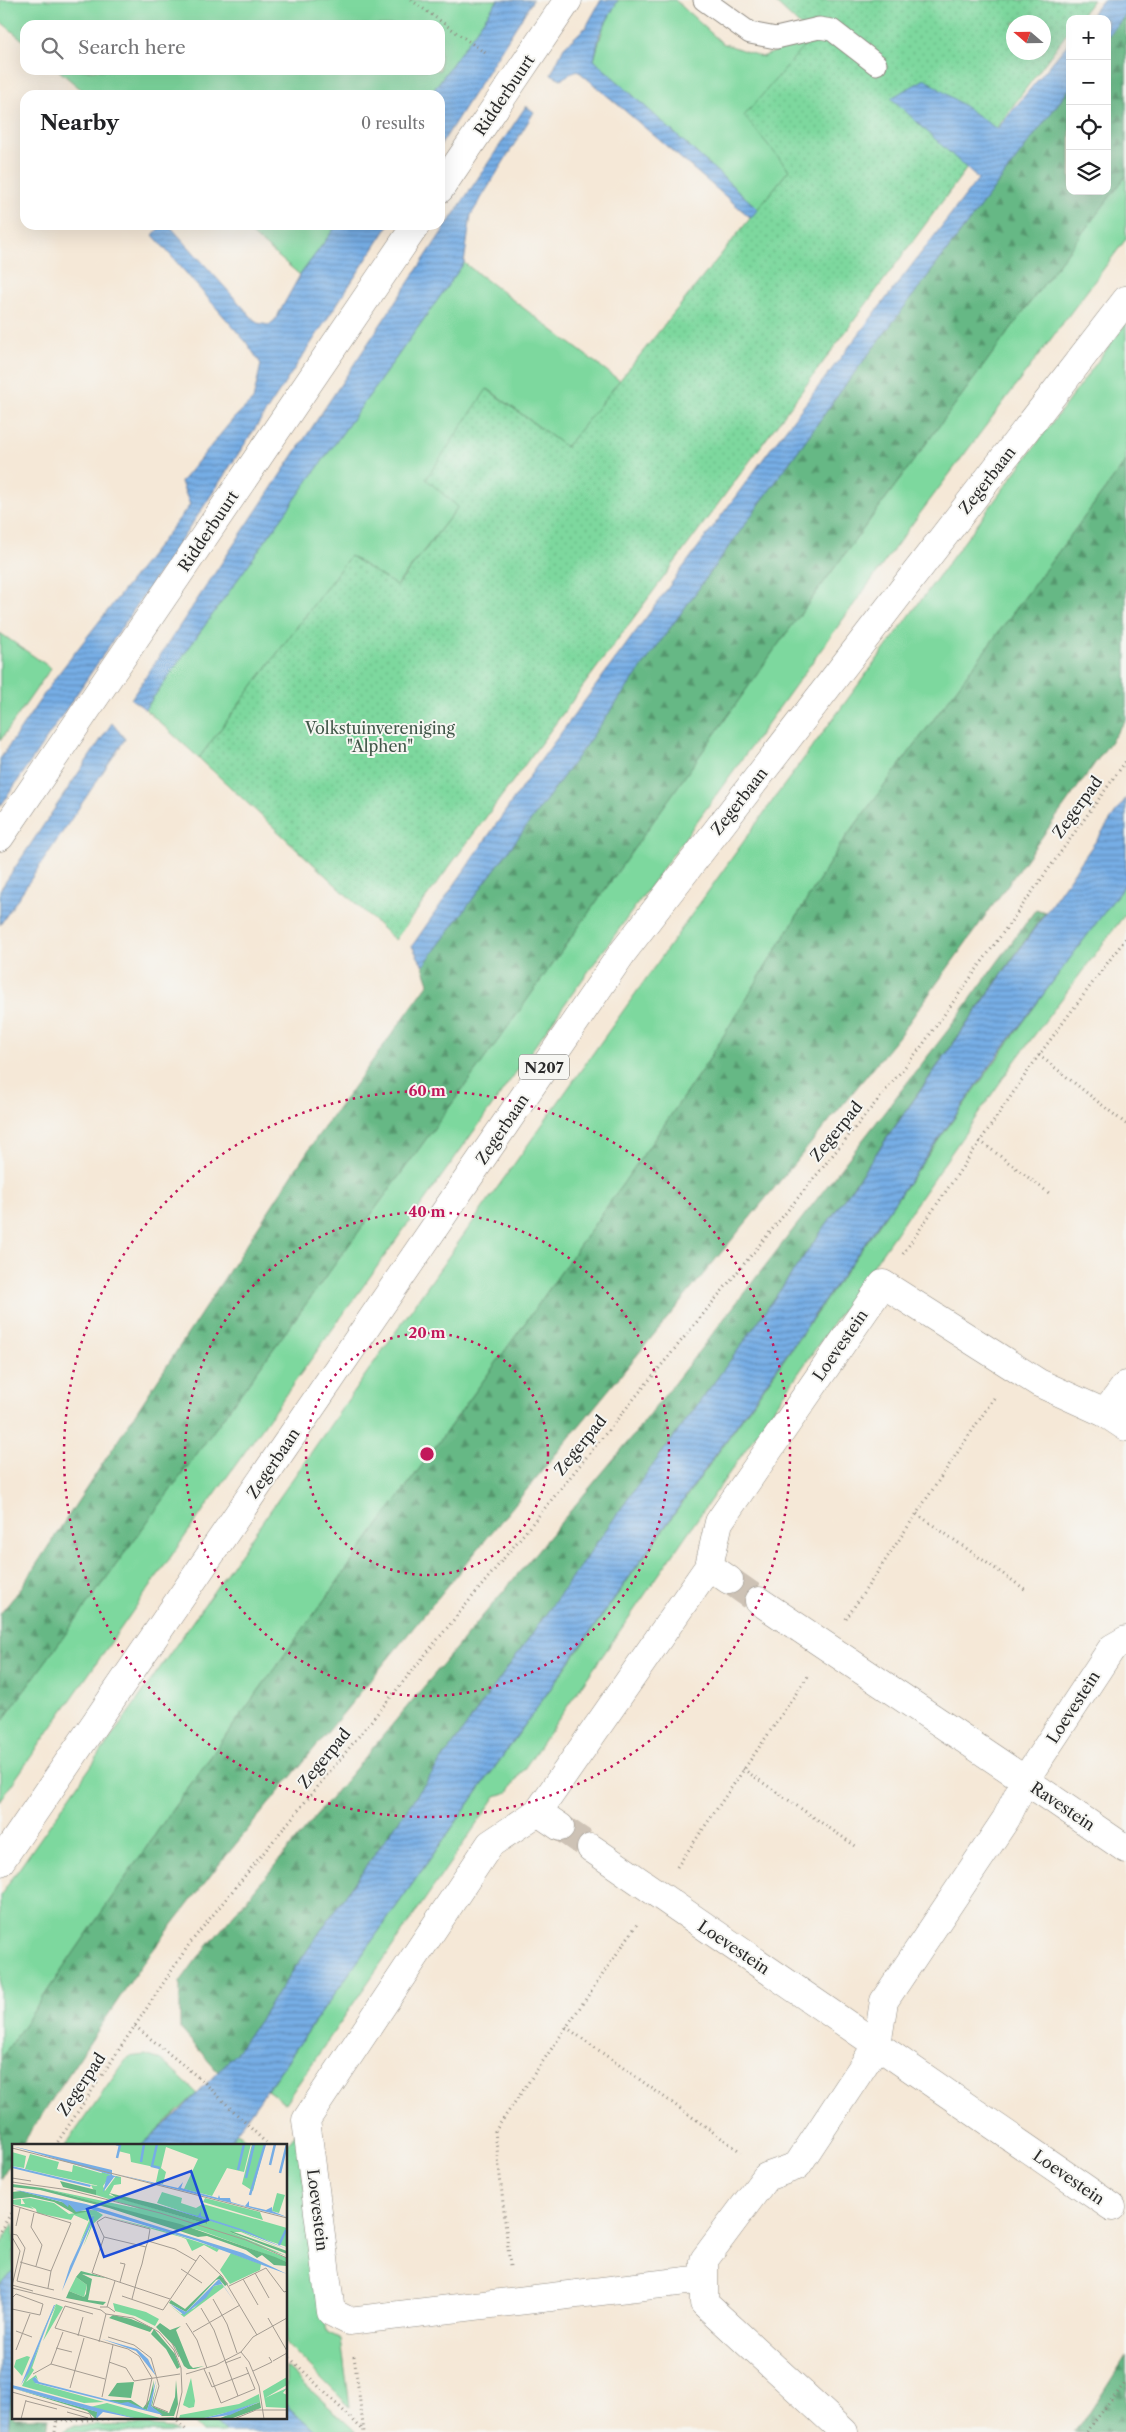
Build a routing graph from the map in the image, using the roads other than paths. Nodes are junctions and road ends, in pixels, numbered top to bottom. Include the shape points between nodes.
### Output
1 (568, 0) edge
2 (704, 0) edge
3 (876, 64) dead end
4 (445, 182) edge
5 (413, 230) edge
6 (1126, 300) edge
7 (0, 837) edge
8 (1126, 1384) edge
9 (1116, 1420) edge
10 (760, 1601) tunnel mouth
11 (1126, 1640) edge
12 (1025, 1780) junction
13 (538, 1812) junction
14 (560, 1828) tunnel mouth
15 (591, 1848) tunnel mouth
16 (1126, 1849) edge
17 (0, 1862) edge
18 (877, 2045) junction
19 (1112, 2207) dead end
20 (703, 2279) junction
21 (844, 2432) edge

1 - 4 street, Ridderbuurt
2 - 3 lane via 750,33 776,38 820,28 832,30
5 - 7 street, Ridderbuurt
6 - 17 street, Zegerbaan / N207 via 623,952
8 - 9 street
9 - 13 street, Loevestein via 1039,1383 883,1284 719,1522 719,1573
10 - 12 street
11 - 12 street, Loevestein via 1112,1648
12 - 16 street, Ravestein
12 - 18 street, Loevestein via 1006,1819 884,2001
13 - 14 street
13 - 20 street, Loevestein via 490,1844 306,2120 331,2312 349,2321
15 - 18 street, Loevestein
18 - 19 street, Loevestein
18 - 20 street, Loevestein via 797,2166 766,2177 704,2260
20 - 21 street, Loevestein via 704,2303

